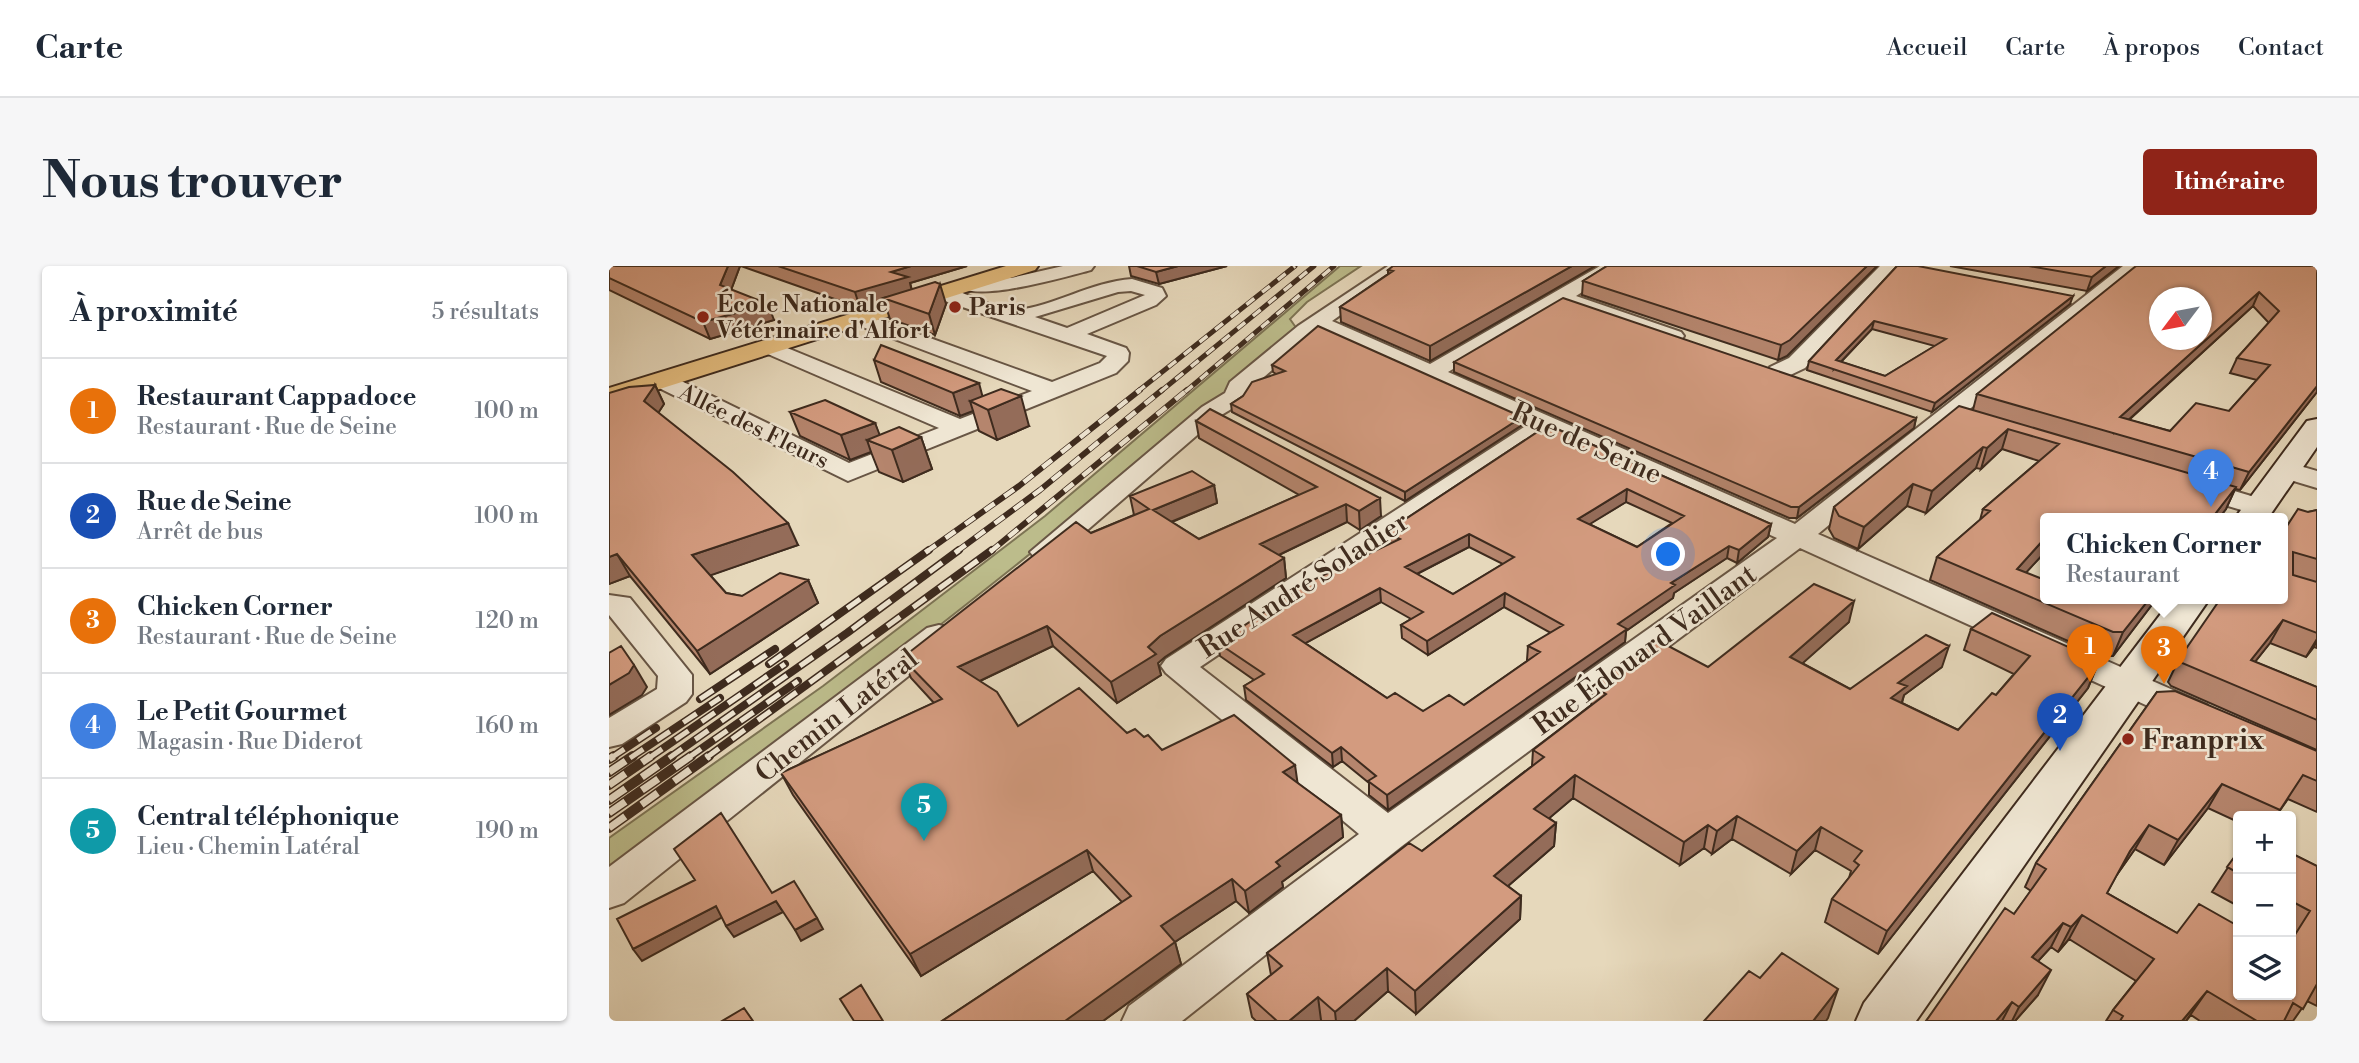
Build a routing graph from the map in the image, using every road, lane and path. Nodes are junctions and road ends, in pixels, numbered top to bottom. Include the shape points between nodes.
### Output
1 (1028, 266) edge
2 (1085, 266) edge
3 (1368, 266) edge
4 (1400, 266) edge
5 (1613, 266) edge
6 (1891, 266) edge
7 (2134, 266) edge
8 (967, 285) junction
9 (940, 293) junction
10 (2064, 295) edge
11 (1561, 298) junction
12 (2090, 300) junction
13 (1015, 317) junction
14 (859, 319) junction
15 (1317, 322) junction
16 (1067, 335) junction
17 (1688, 341) edge
18 (768, 347) junction
19 (1753, 363) edge
20 (1779, 372) junction
21 (1430, 373) junction
22 (661, 380) junction
23 (1805, 380) edge
24 (1054, 391) junction
25 (609, 397) edge
26 (1909, 416) edge
27 (1941, 419) junction
28 (1976, 422) edge
29 (1547, 424) junction
30 (2317, 427) edge
31 (961, 428) junction
32 (2286, 470) junction
33 (2159, 477) edge
34 (2317, 480) edge
35 (2254, 512) edge
36 (1797, 537) junction
37 (1024, 569) edge
38 (2187, 604) edge
39 (614, 605) edge
40 (958, 620) edge
41 (2128, 683) junction
42 (2218, 724) edge
43 (609, 735) edge
44 (1387, 835) junction
45 (609, 891) edge
46 (1146, 1021) edge
47 (1885, 1021) edge

1 - 8 main road
2 - 8 street via 1011,284
3 - 15 street via 1310,307
4 - 15 street
5 - 11 street
6 - 20 street via 1797,363
7 - 12 street, Rue Édouard Vaillant
8 - 9 main road
9 - 13 street
9 - 14 main road
10 - 12 street
11 - 17 street
11 - 21 street
12 - 27 street, Rue Édouard Vaillant
13 - 16 street
13 - 16 street via 1116,285 1155,292 1149,300
14 - 18 main road
14 - 24 street
15 - 21 street, Rue de Seine
15 - 37 street via 1238,387 1222,419
16 - 24 street, Allée des Fleurs via 1118,353 1117,361
18 - 22 main road
18 - 31 street
19 - 20 street
20 - 23 street
21 - 29 street, Rue de Seine
22 - 25 main road
22 - 31 street, Allée des Fleurs via 848,473
24 - 31 street, Allée des Fleurs
26 - 27 street
27 - 28 street
27 - 36 street, Rue Édouard Vaillant
29 - 36 street, Rue de Seine
29 - 44 street, Rue André Soladier via 1393,510 1178,666
30 - 32 street
32 - 34 street
32 - 35 street
33 - 35 street
36 - 41 street, Rue de Seine
36 - 44 street, Rue Édouard Vaillant
38 - 41 street
39 - 43 street via 675,675 674,695
40 - 45 street, Chemin Latéral
41 - 42 street, Rue de Seine
41 - 47 street
44 - 46 street, Rue Édouard Vaillant

